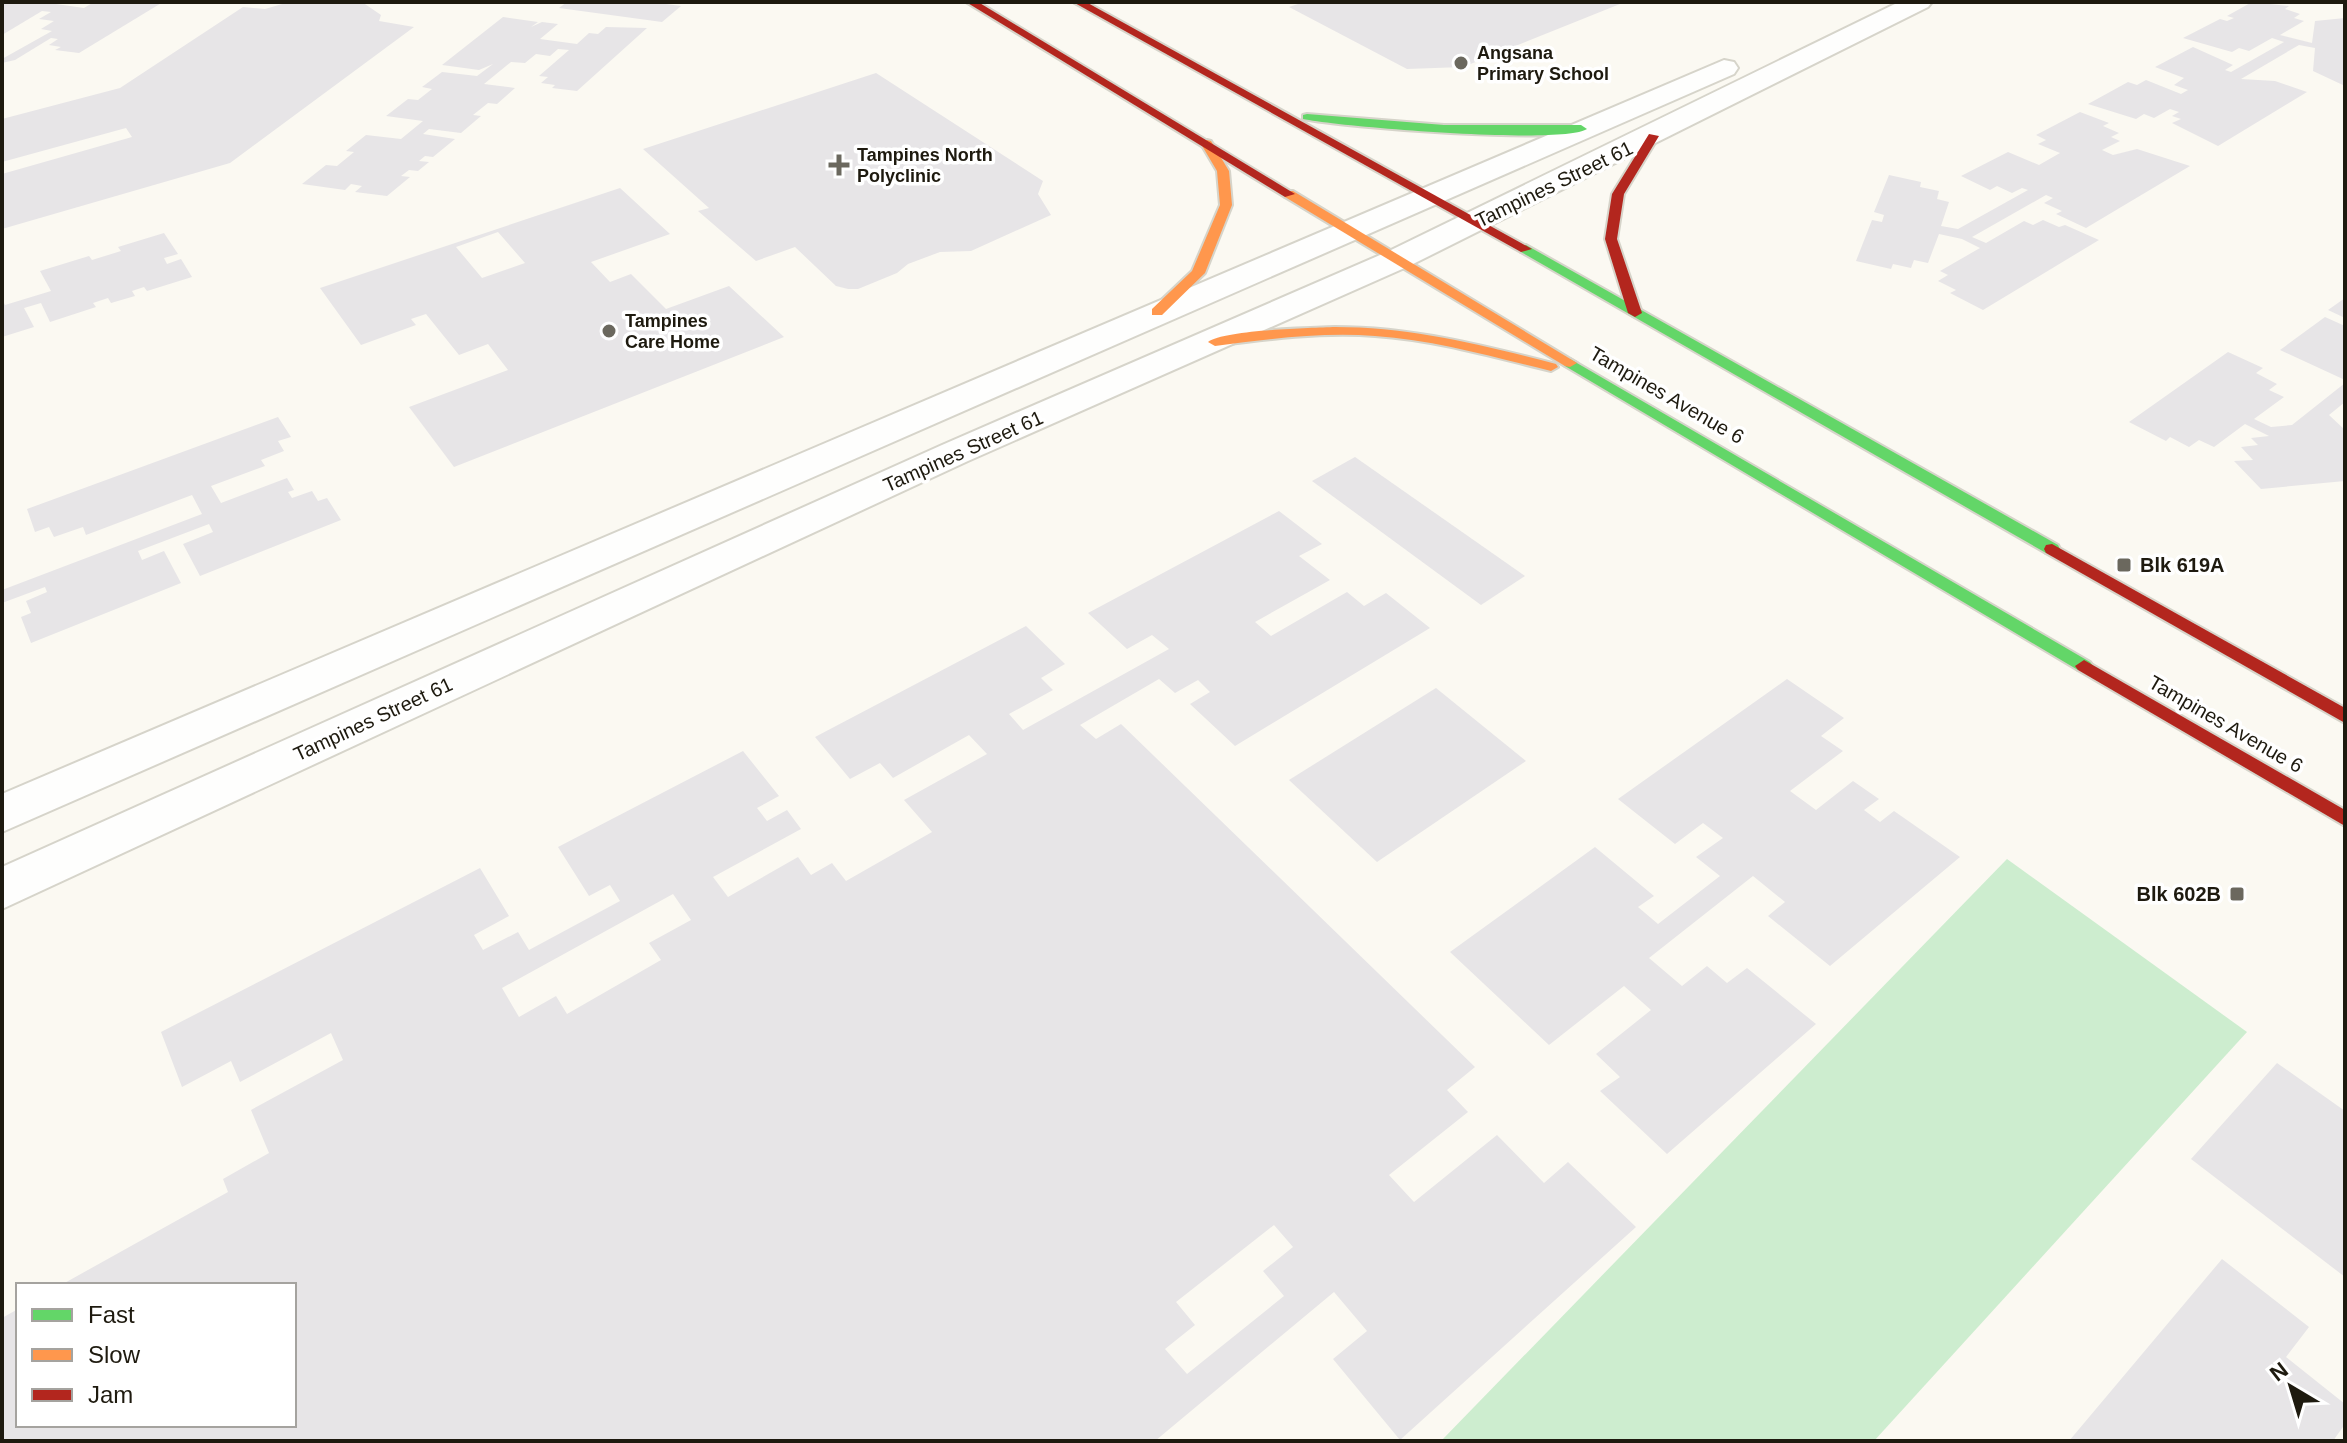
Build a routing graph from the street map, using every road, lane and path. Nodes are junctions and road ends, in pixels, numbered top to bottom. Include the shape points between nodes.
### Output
1 (971, 2) edge
2 (1078, 2) edge
3 (1877, 2) edge
4 (1919, 2) edge
5 (1285, 115) junction
6 (1581, 129) junction
7 (1653, 136) junction
8 (1207, 144) junction
9 (1429, 194) junction
10 (1477, 222) junction
11 (1348, 229) junction
12 (1398, 259) junction
13 (1157, 312) junction
14 (1635, 313) junction
15 (1215, 342) junction
16 (1596, 379) junction
17 (2345, 716) edge
18 (2, 814) edge
19 (2345, 819) edge
20 (2, 889) edge

1 - 8 street, Tampines Avenue 6
2 - 5 street
3 - 6 street, Tampines Street 61
4 - 7 street, Tampines Street 61
5 - 6 street via 1412,130
5 - 9 street
6 - 9 street, Tampines Street 61
7 - 10 street, Tampines Street 61
7 - 14 street via 1618,194 1611,239
8 - 11 street, Tampines Avenue 6
8 - 13 street via 1223,171 1226,205 1198,273
9 - 10 street
9 - 11 street, Tampines Street 61
10 - 12 street, Tampines Street 61
10 - 14 street
11 - 12 street, Tampines Avenue 6
11 - 13 street, Tampines Street 61
12 - 15 street, Tampines Street 61
12 - 16 street, Tampines Avenue 6
13 - 18 street, Tampines Street 61
14 - 17 street
15 - 16 street via 1365,332 1482,349
15 - 20 street, Tampines Street 61 via 955,453
16 - 19 street, Tampines Avenue 6

